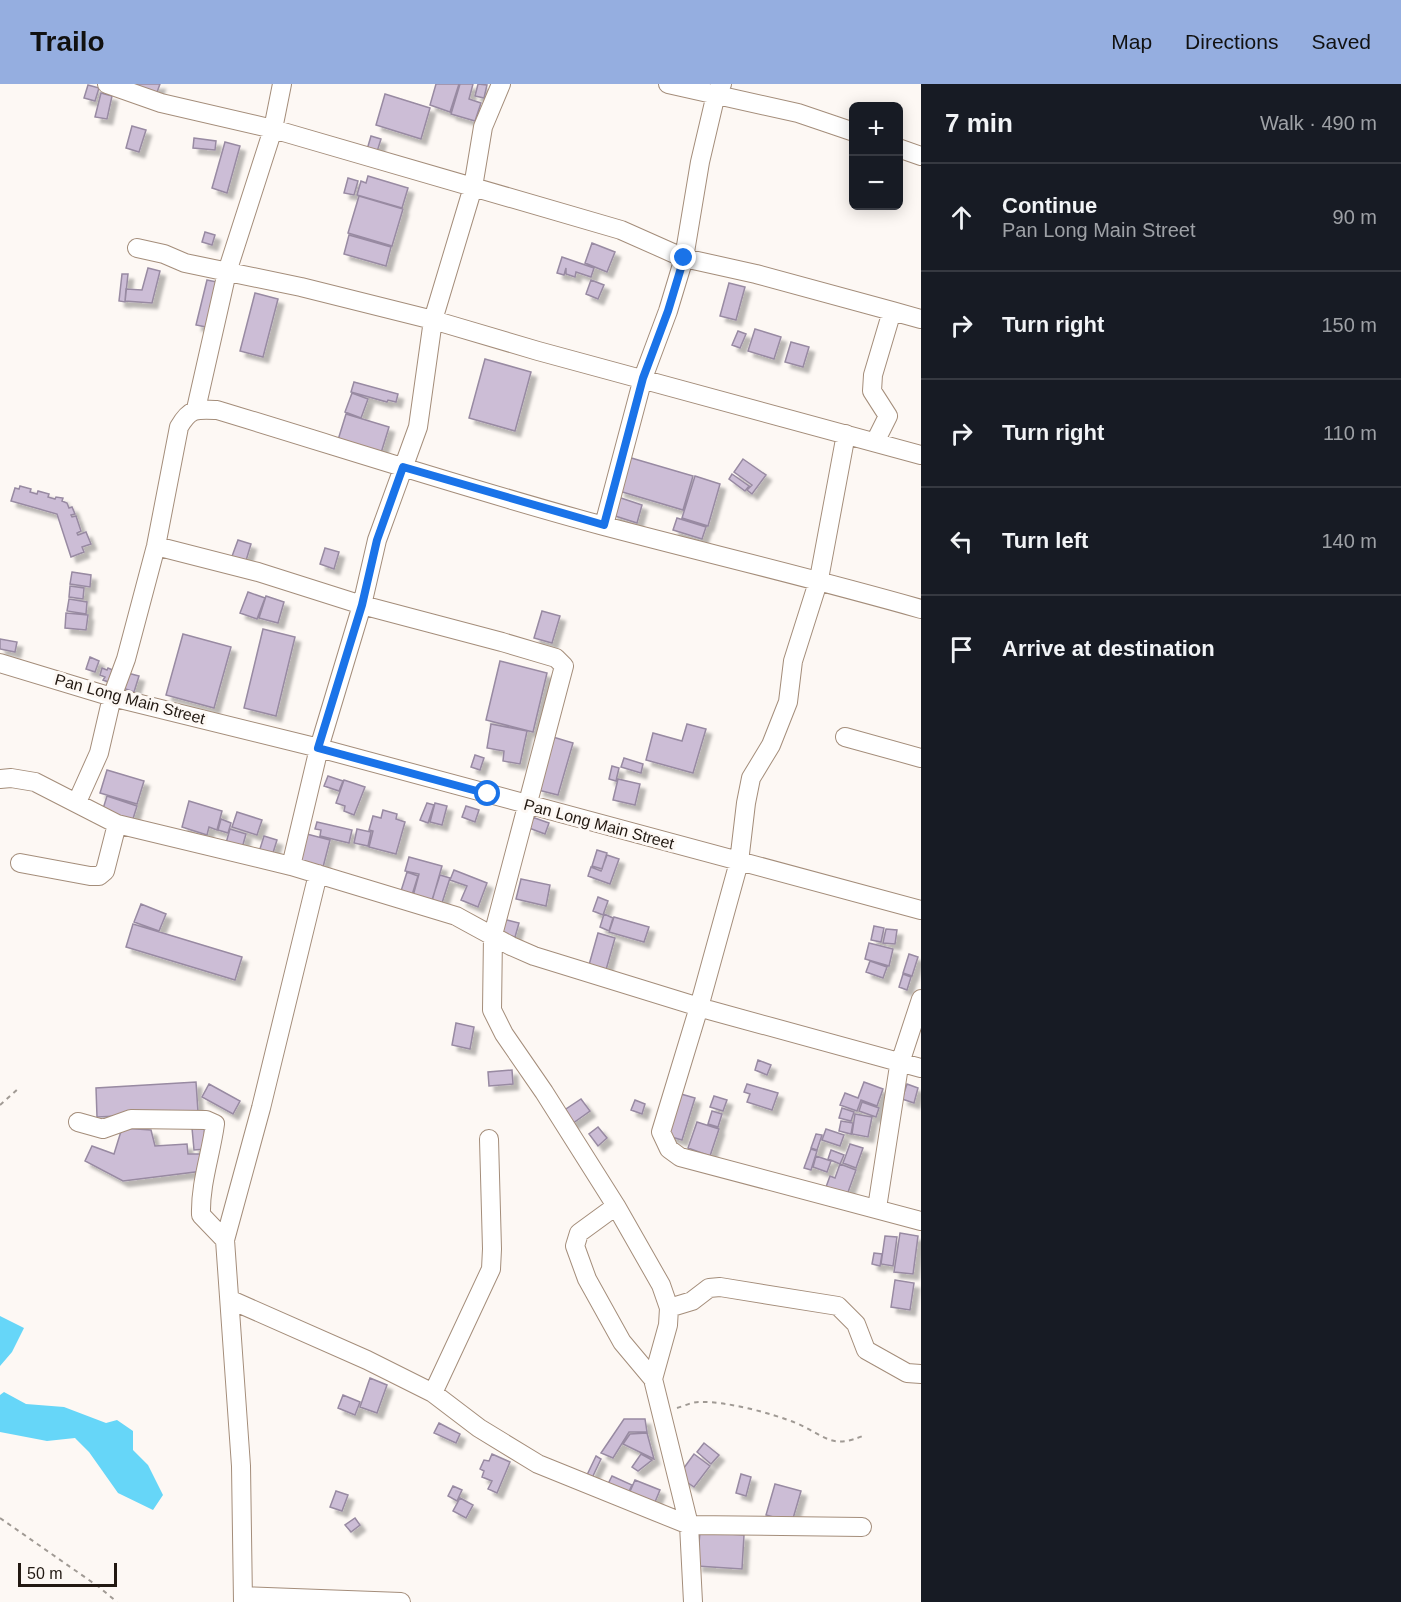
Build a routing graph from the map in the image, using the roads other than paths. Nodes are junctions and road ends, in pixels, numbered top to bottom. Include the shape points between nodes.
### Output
1 (107, 84) edge
2 (282, 84) edge
3 (501, 84) edge
4 (668, 84) edge
5 (719, 89) edge
6 (273, 129) junction
7 (849, 130) edge
8 (903, 150) edge
9 (921, 156) edge
10 (473, 187) junction
11 (137, 249) dead end
12 (684, 258) junction
13 (227, 272) junction
14 (892, 311) junction
15 (921, 319) edge
16 (433, 321) junction
17 (643, 378) junction
18 (196, 409) junction
19 (846, 434) junction
20 (875, 442) junction
21 (921, 455) edge
22 (403, 467) junction
23 (604, 525) junction
24 (156, 546) junction
25 (819, 579) junction
26 (362, 605) junction
27 (921, 609) edge
28 (0, 663) edge
29 (112, 698) junction
30 (845, 737) dead end
31 (318, 748) junction
32 (921, 758) edge
33 (0, 779) edge
34 (77, 802) junction
35 (527, 805) junction
36 (117, 824) junction
37 (739, 862) junction
38 (20, 863) dead end
39 (291, 866) junction
40 (318, 874) junction
41 (921, 910) edge
42 (493, 935) junction
43 (921, 999) edge
44 (699, 1007) junction
45 (902, 1063) junction
46 (921, 1068) edge
47 (78, 1122) dead end
48 (489, 1139) dead end
49 (616, 1206) junction
50 (877, 1208) junction
51 (921, 1221) edge
52 (225, 1240) junction
53 (231, 1300) junction
54 (669, 1308) junction
55 (921, 1374) edge
56 (653, 1379) junction
57 (433, 1393) junction
58 (689, 1525) junction
59 (862, 1527) dead end
60 (243, 1599) edge
61 (401, 1602) edge
62 (693, 1602) edge

1 - 6 street via 161,103
2 - 6 street
3 - 10 street via 483,127
4 - 5 street
5 - 7 street
5 - 12 street via 700,162
6 - 10 street
6 - 13 street
8 - 9 street
10 - 12 street via 621,230
10 - 16 street
11 - 13 street
12 - 14 street
12 - 17 street
13 - 16 street
13 - 18 street
14 - 15 street
14 - 20 street via 873,375 872,391 888,416
16 - 17 street
16 - 22 street via 418,427
17 - 19 street
17 - 23 street
18 - 22 street via 217,410
18 - 24 street via 185,416 179,427
19 - 20 street
19 - 25 street
20 - 21 street
22 - 23 street
22 - 26 street via 377,540
23 - 25 street
24 - 26 street via 258,572
24 - 29 street
25 - 27 street
25 - 37 street via 793,661 788,702 771,745 751,778
26 - 31 street
26 - 35 street via 555,657 564,666
28 - 29 street, Pan Long Main Street
29 - 31 street, Pan Long Main Street
29 - 34 street via 99,753
30 - 32 street
31 - 35 street, Pan Long Main Street
31 - 39 street
33 - 34 street via 35,782
34 - 36 street
35 - 37 street, Pan Long Main Street
35 - 42 street
36 - 38 street via 105,871 99,876
36 - 39 street
37 - 41 street, Pan Long Main Street
37 - 44 street
39 - 40 street
40 - 42 street via 456,916
40 - 52 street
42 - 44 street via 534,956
42 - 49 street via 492,1010
43 - 45 street
44 - 45 street
44 - 50 street via 661,1132 669,1149 680,1157
45 - 46 street
45 - 50 street
47 - 52 street via 103,1130 131,1119 206,1120 215,1124 200,1194 201,1215
48 - 57 street via 491,1269
49 - 54 street via 661,1286
49 - 56 street via 579,1233 575,1246 587,1279 622,1342
50 - 51 street
52 - 53 street
53 - 57 street
53 - 60 street via 241,1466
54 - 55 street via 692,1301 708,1288 720,1287 838,1306 856,1324 866,1350 907,1373
54 - 56 street
56 - 58 street
57 - 58 street via 479,1428 538,1464
58 - 59 street
58 - 62 street
60 - 61 street

